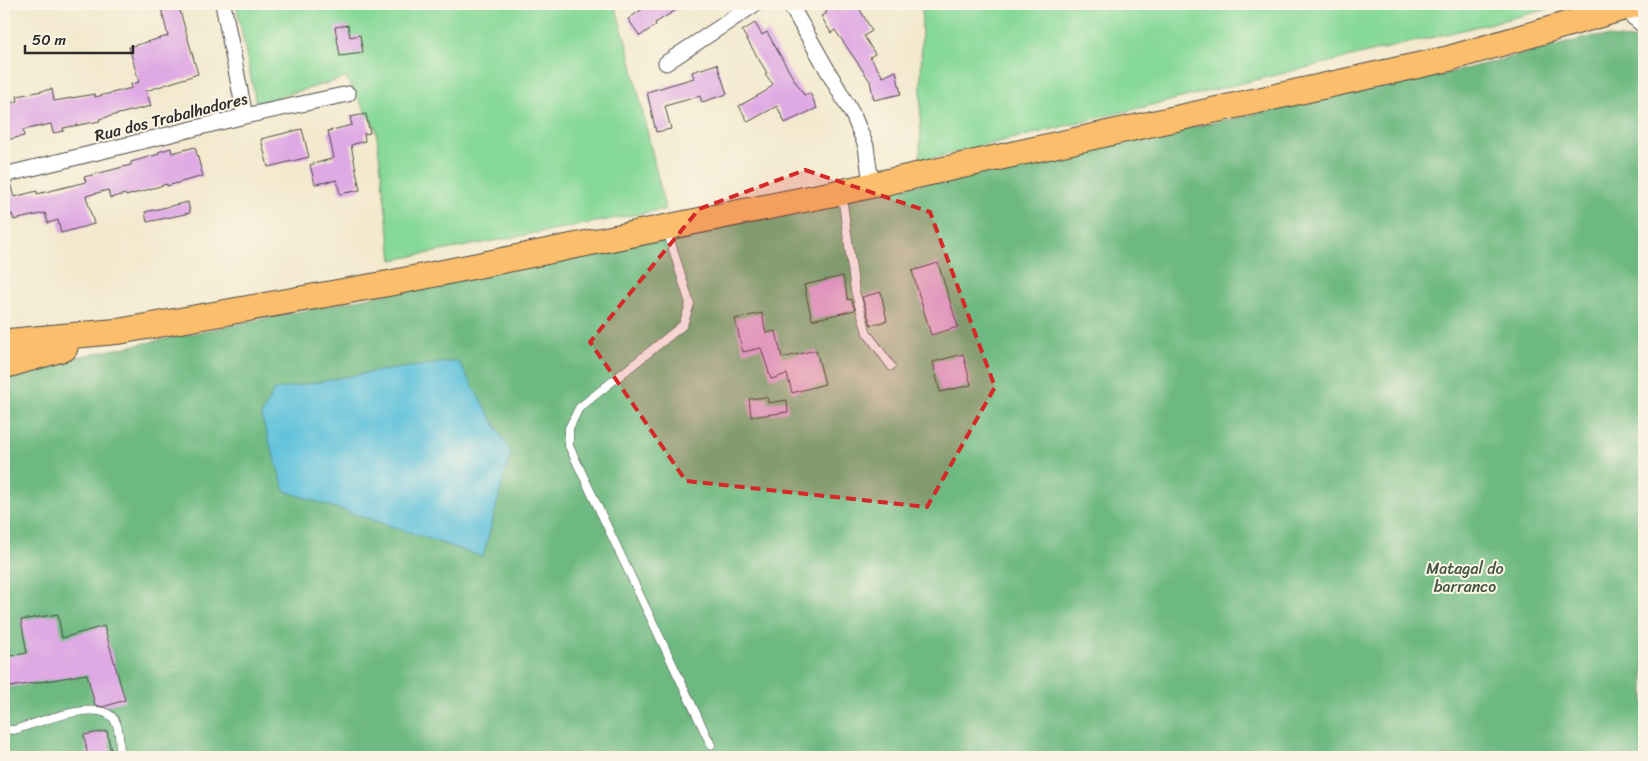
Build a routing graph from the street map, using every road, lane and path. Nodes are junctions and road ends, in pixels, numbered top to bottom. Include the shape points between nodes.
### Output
1 (223, 4) edge
2 (755, 4) edge
3 (790, 4) edge
4 (1630, 5) edge
5 (1644, 26) edge
6 (666, 63) dead end
7 (348, 94) dead end
8 (245, 116) junction
9 (4, 175) edge
10 (870, 184) junction
11 (841, 192) junction
12 (666, 228) junction
13 (121, 331) junction
14 (4, 342) edge
15 (4, 366) edge
16 (891, 366) dead end
17 (4, 729) edge
18 (710, 745) dead end
19 (120, 757) edge

1 - 8 street
2 - 6 street
3 - 10 street via 854,116 866,146
4 - 5 street via 1632,17
4 - 10 highway via 1447,58
7 - 8 street, Rua dos Trabalhadores
8 - 9 street, Rua dos Trabalhadores
10 - 11 highway
11 - 12 highway
11 - 16 lane via 855,291 867,333
12 - 13 highway via 391,283
12 - 18 lane via 690,304 683,325 579,408 569,428 569,446
13 - 14 highway
13 - 15 highway
17 - 19 lane via 14,730 79,710 105,713 113,718 118,730

